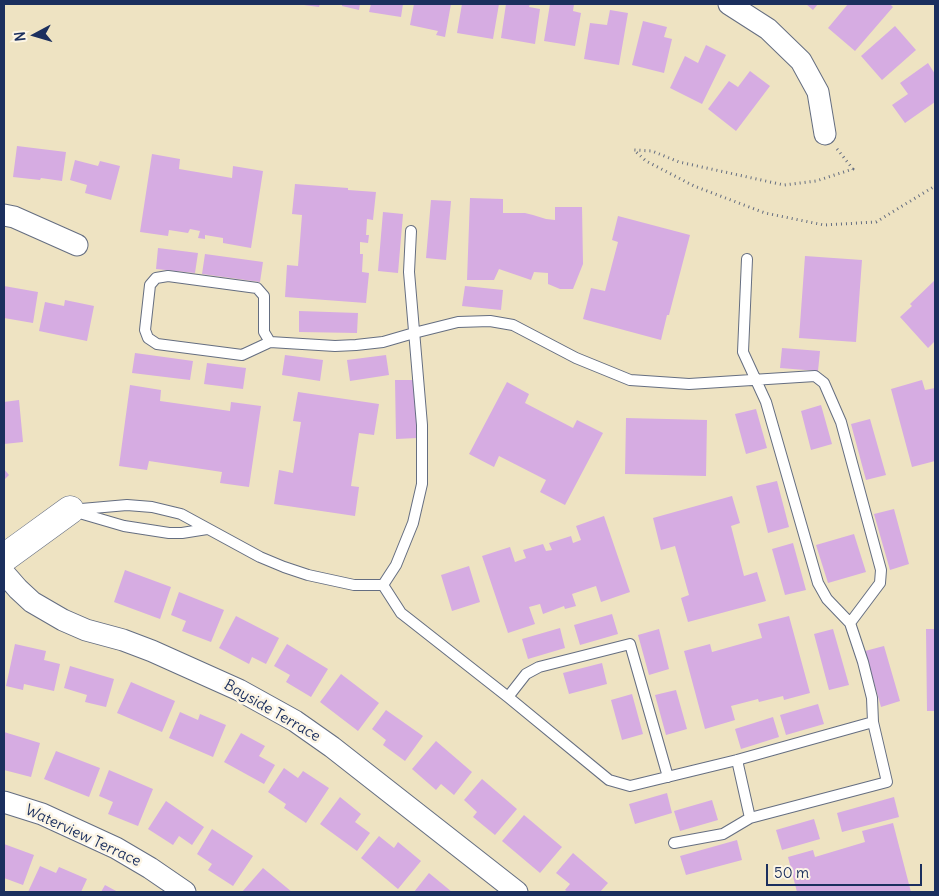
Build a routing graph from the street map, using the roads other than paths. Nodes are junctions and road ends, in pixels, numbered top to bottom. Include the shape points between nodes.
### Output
1 (728, 4) edge
2 (825, 134) road end
3 (4, 215) edge
4 (411, 231) dead end
5 (77, 245) dead end
6 (747, 259) dead end
7 (414, 332) junction
8 (270, 342) junction
9 (757, 380) junction
10 (70, 510) junction
11 (207, 529) junction
12 (4, 558) edge
13 (4, 573) edge
14 (383, 585) junction
15 (850, 623) junction
16 (508, 697) junction
17 (873, 722) junction
18 (737, 760) junction
19 (668, 777) junction
20 (4, 802) edge
21 (750, 818) junction
22 (674, 843) dead end
23 (185, 892) edge
24 (517, 892) edge

1 - 2 street via 768,29 801,60 818,92
3 - 5 street
4 - 7 lane via 409,272
6 - 9 lane via 743,352
7 - 8 lane via 384,342 349,345
7 - 9 lane via 458,322 490,321 513,325 576,358 630,380 689,384
7 - 14 lane via 422,425 422,484 413,523 396,565
8 - 8 lane via 242,354 157,344 148,338 145,330 150,285 156,278 168,276 257,288 264,296 264,332
9 - 15 lane via 818,583 827,599
9 - 15 lane via 815,376 824,383 841,422 881,570 880,583
10 - 11 lane via 124,526 169,533
10 - 11 lane via 127,505 152,508 180,514
10 - 12 street
11 - 14 lane via 260,557 308,575 354,585
13 - 24 street, Bayside Terrace via 32,602 63,620 152,651 239,690 295,721
14 - 16 lane via 402,613
15 - 17 lane via 872,698
16 - 19 lane via 609,780 630,786
16 - 19 lane via 526,674 539,667 630,644
17 - 18 lane
17 - 21 lane via 888,782
18 - 19 lane
18 - 21 lane
20 - 23 street, Waterview Terrace via 42,814 116,848
21 - 22 lane via 723,834

